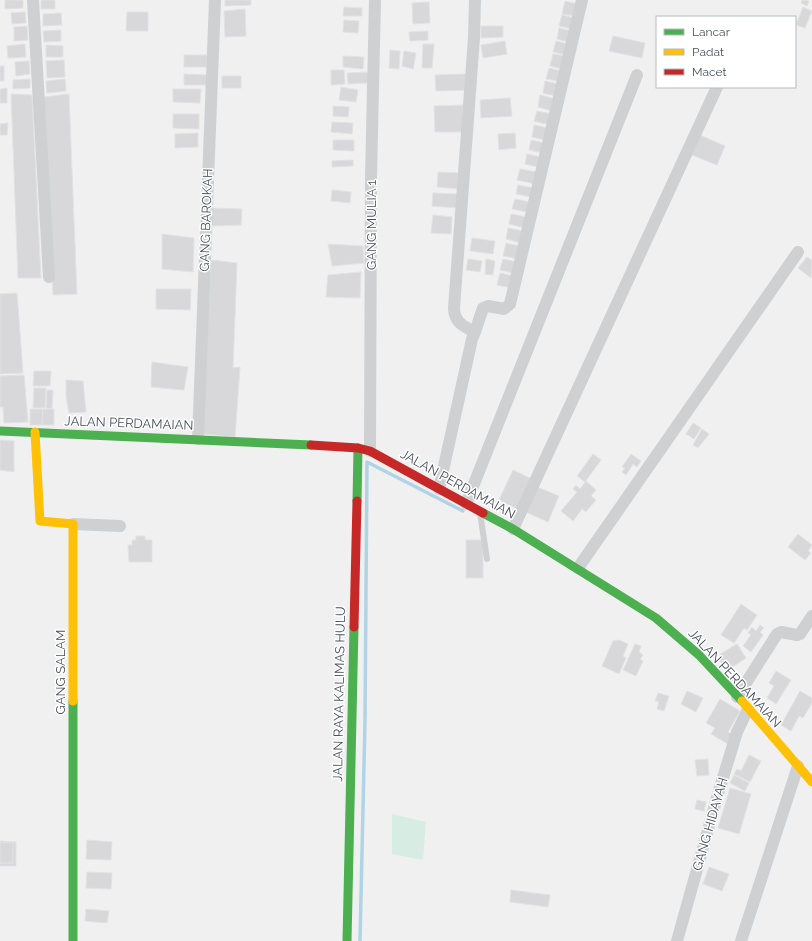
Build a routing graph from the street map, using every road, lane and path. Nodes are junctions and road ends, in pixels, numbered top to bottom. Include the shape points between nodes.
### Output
1 (33, 0) edge
2 (215, 0) edge
3 (375, 0) edge
4 (475, 0) edge
5 (582, 0) edge
6 (637, 75) dead end
7 (717, 88) edge
8 (798, 252) dead end
9 (49, 277) dead end
10 (475, 332) junction
11 (0, 431) edge
12 (35, 432) junction
13 (198, 439) junction
14 (358, 448) junction
15 (370, 451) junction
16 (439, 489) junction
17 (466, 504) junction
18 (480, 512) junction
19 (73, 524) junction
20 (120, 526) dead end
21 (513, 529) junction
22 (487, 559) dead end
23 (578, 568) junction
24 (812, 616) edge
25 (738, 697) junction
26 (748, 709) junction
27 (798, 766) junction
28 (812, 782) edge
29 (73, 941) edge
30 (347, 941) edge
31 (677, 941) edge
32 (741, 941) edge

1 - 9 street
2 - 13 street, GANG BAROKAH
3 - 15 street, GANG MULIA 1 via 371,176
4 - 10 street via 454,316 463,326
5 - 10 street via 510,304 504,308 483,308
6 - 17 street
7 - 21 street
8 - 23 street
10 - 16 street
11 - 12 street, JALAN PERDAMAIAN
12 - 13 street, JALAN PERDAMAIAN
12 - 19 street via 40,521
13 - 14 street, JALAN PERDAMAIAN
14 - 15 street, JALAN PERDAMAIAN
14 - 30 street, JALAN RAYA KALIMAS HULU
15 - 16 street, JALAN PERDAMAIAN
16 - 17 street, JALAN PERDAMAIAN
17 - 18 street, JALAN PERDAMAIAN
18 - 21 street, JALAN PERDAMAIAN
18 - 22 lane
19 - 20 street
19 - 29 street, GANG SALAM
21 - 23 street, JALAN PERDAMAIAN
23 - 25 street, JALAN PERDAMAIAN via 677,634
24 - 25 street via 800,634 777,634
25 - 26 street, JALAN PERDAMAIAN
26 - 27 street, JALAN PERDAMAIAN
26 - 31 street, GANG HIDAYAH via 726,766
27 - 28 street, JALAN PERDAMAIAN
27 - 32 street

